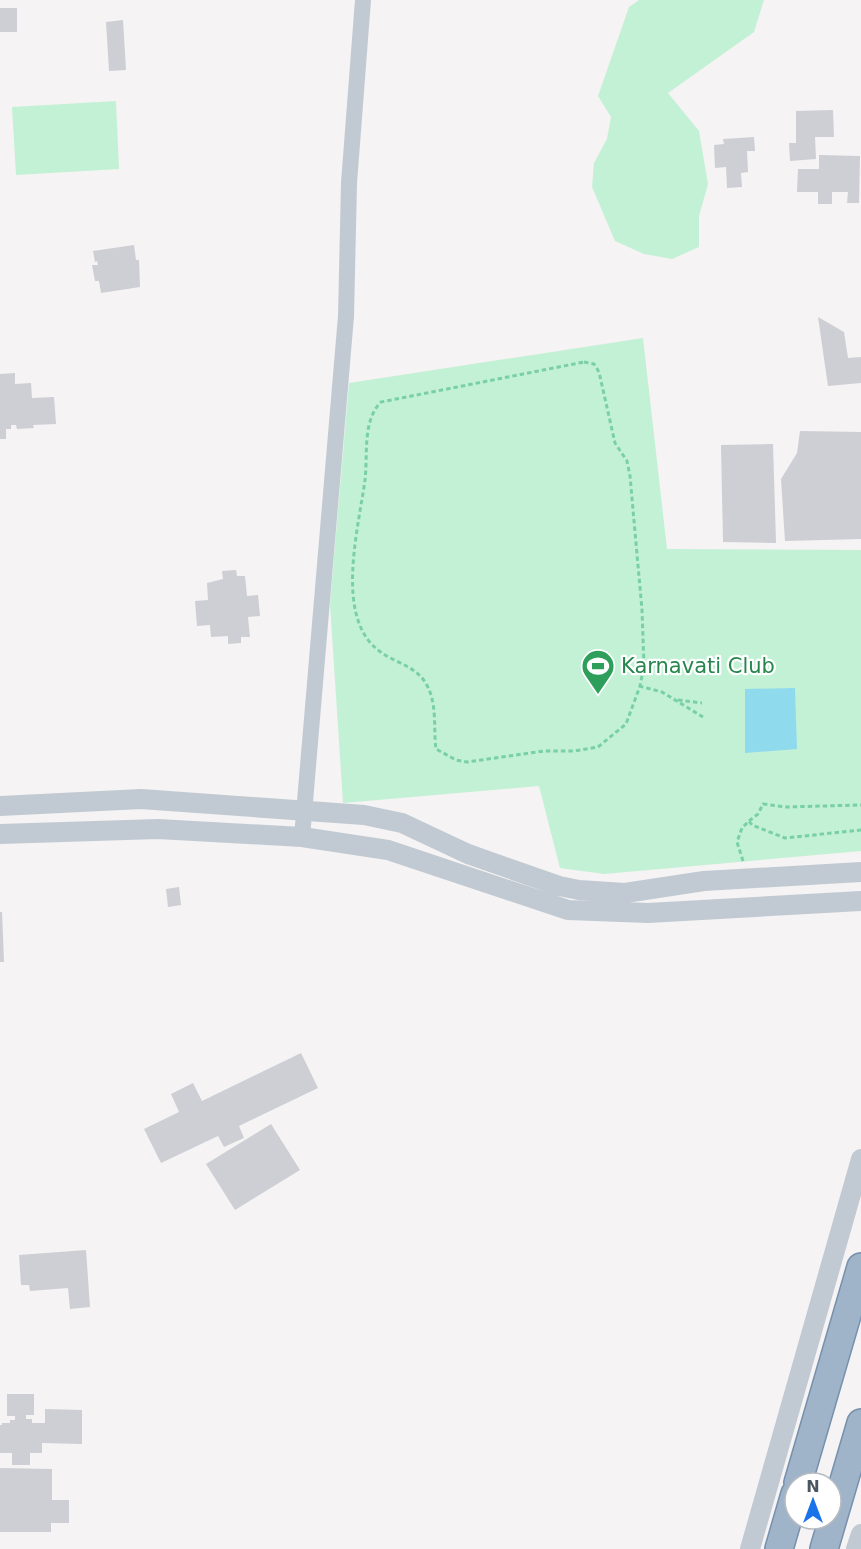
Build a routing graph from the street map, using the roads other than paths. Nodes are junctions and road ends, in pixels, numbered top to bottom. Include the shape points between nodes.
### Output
1 (363, 0) edge
2 (0, 806) edge
3 (303, 811) junction
4 (0, 834) edge
5 (302, 837) junction
6 (861, 872) edge
7 (861, 901) edge
8 (861, 1159) edge
9 (861, 1267) edge
10 (861, 1423) edge
11 (802, 1471) edge
12 (784, 1531) edge
13 (861, 1534) edge
14 (750, 1549) edge
15 (779, 1549) edge
16 (824, 1549) edge
17 (856, 1549) edge

1 - 3 street via 349,183 346,315
2 - 3 street via 141,799
3 - 5 street
3 - 6 street via 364,815 402,823 468,854 579,890 625,893 704,881
4 - 5 street via 158,830
5 - 7 street via 388,850 568,910 648,913
8 - 14 street
9 - 11 highway
10 - 16 highway
12 - 15 highway
13 - 17 street

